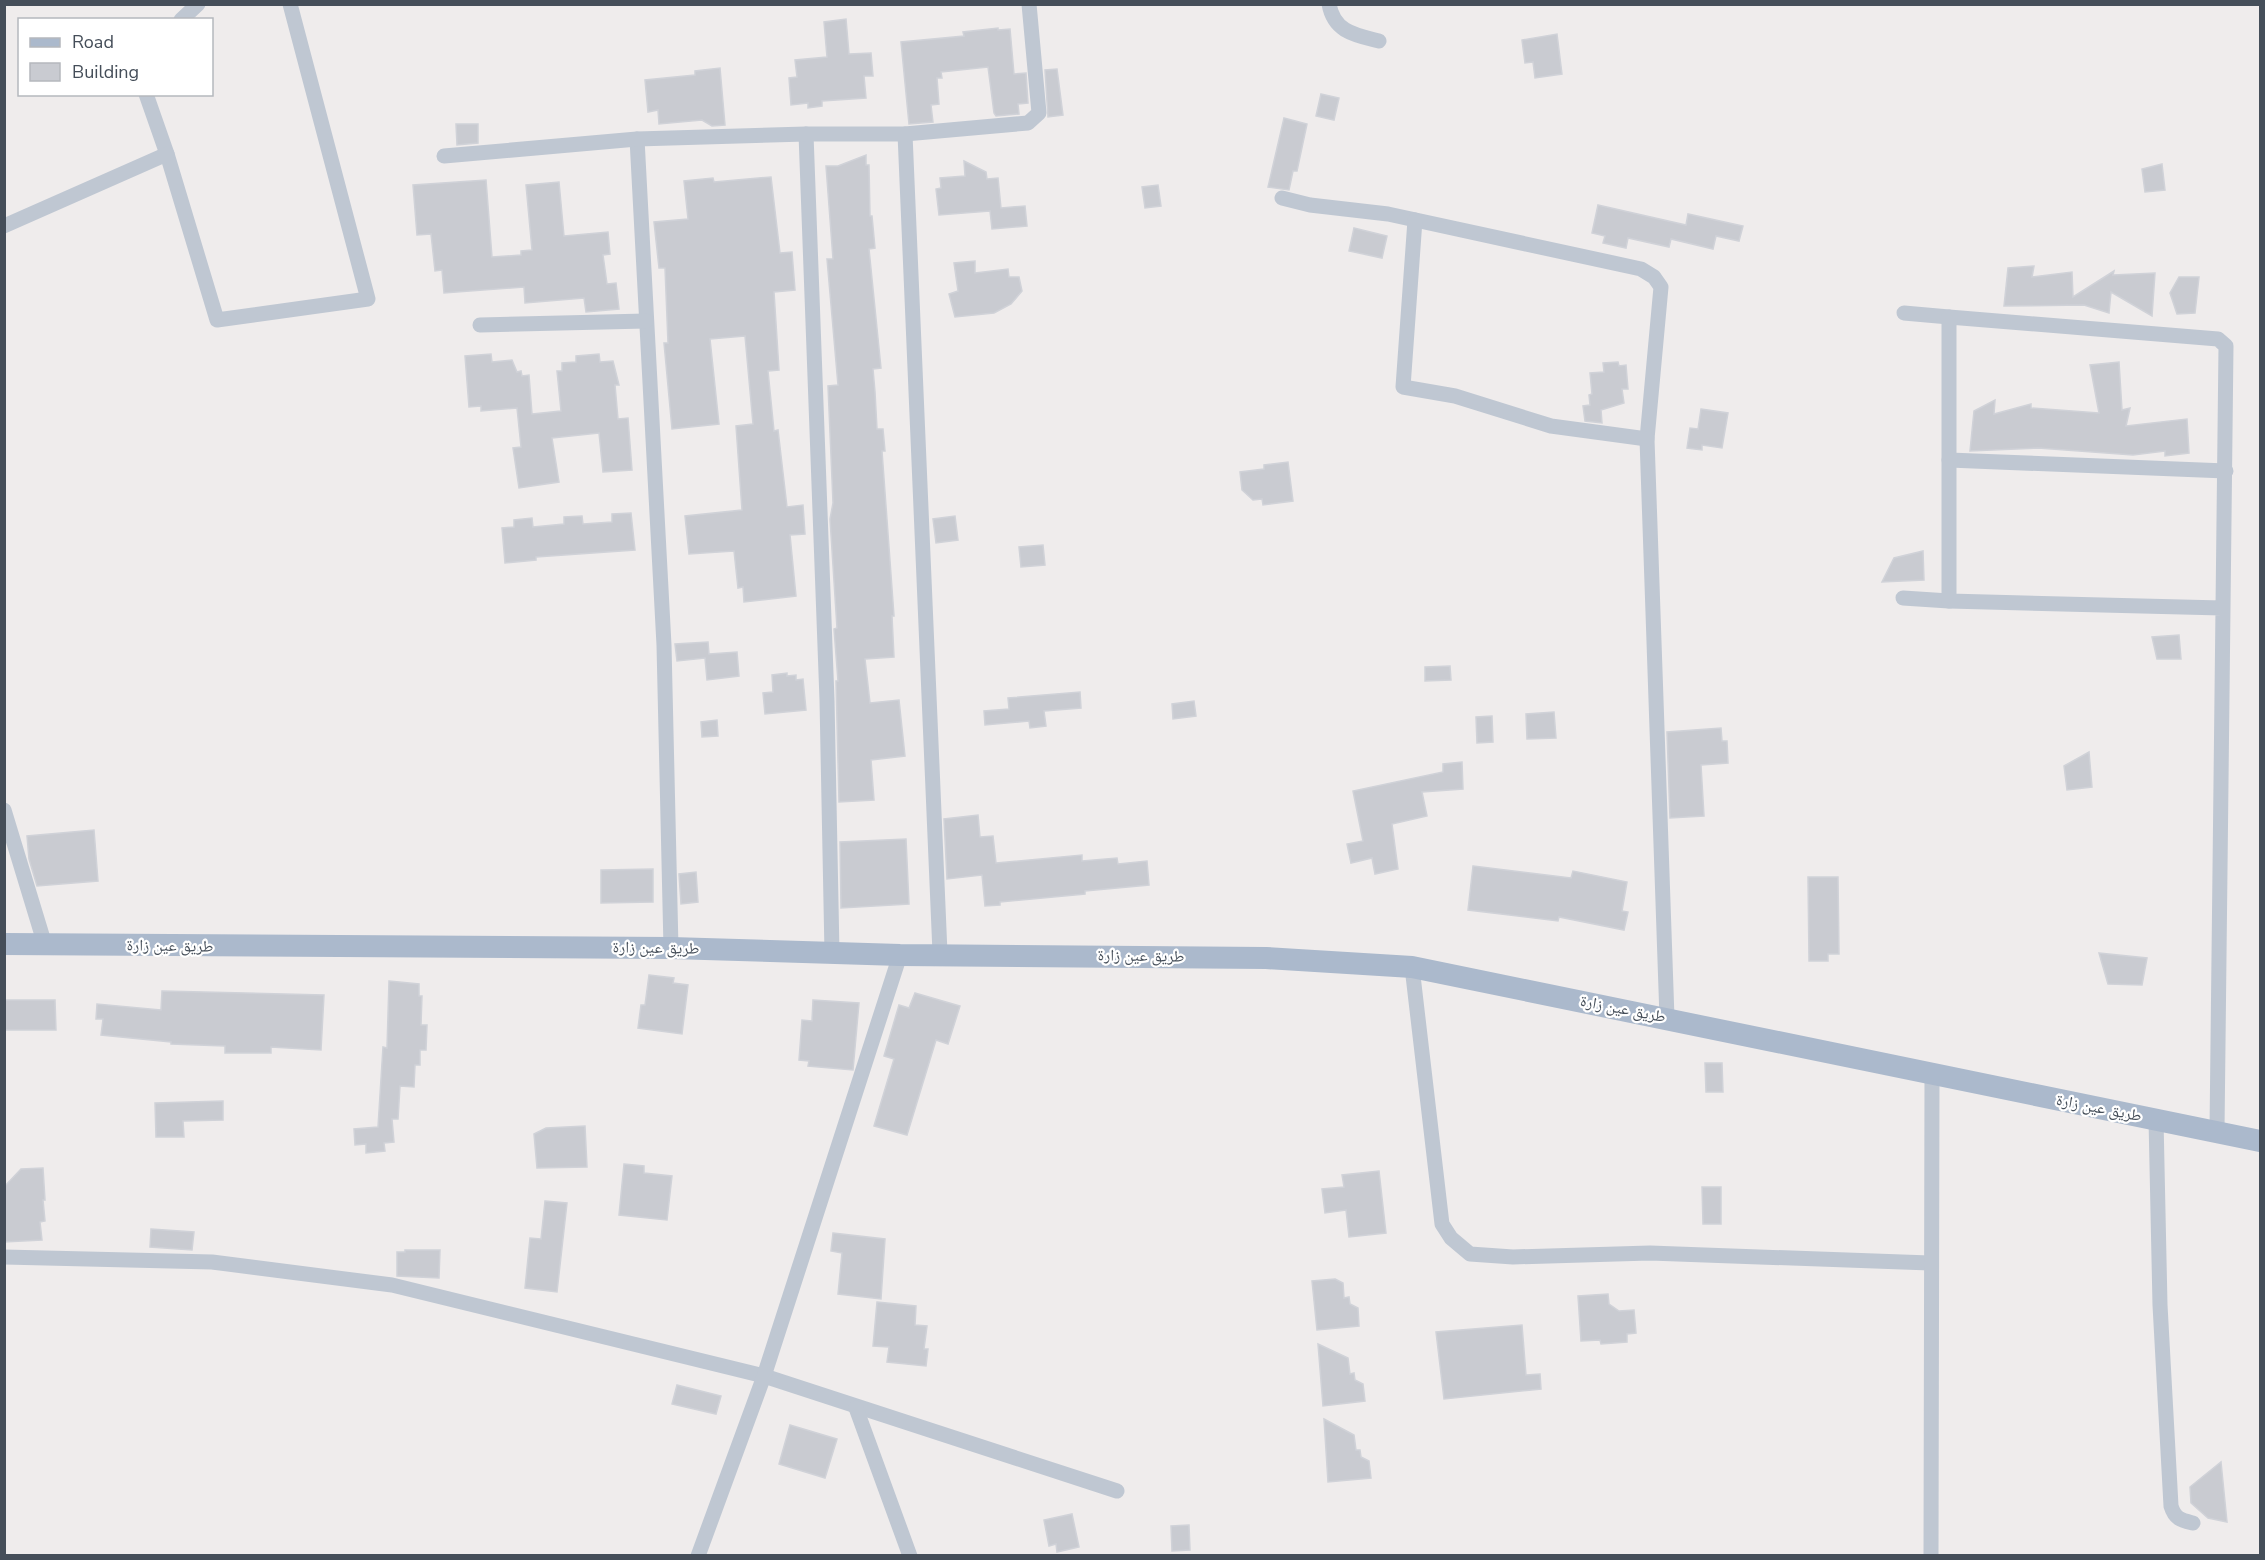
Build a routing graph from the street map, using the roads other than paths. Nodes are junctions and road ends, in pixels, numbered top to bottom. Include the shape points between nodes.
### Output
1 (198, 4) edge
2 (290, 4) edge
3 (1029, 4) edge
4 (1329, 4) edge
5 (183, 18) edge
6 (1379, 41) dead end
7 (147, 96) edge
8 (806, 134) junction
9 (905, 134) junction
10 (637, 139) junction
11 (167, 154) junction
12 (444, 156) dead end
13 (1282, 198) dead end
14 (1415, 220) junction
15 (4, 226) edge
16 (1904, 313) dead end
17 (1949, 317) junction
18 (646, 321) junction
19 (480, 325) dead end
20 (1647, 439) junction
21 (1949, 460) junction
22 (2226, 471) junction
23 (1903, 598) dead end
24 (1949, 601) junction
25 (2222, 608) junction
26 (4, 810) edge
27 (4, 944) edge
28 (45, 945) junction
29 (671, 948) junction
30 (832, 953) junction
31 (940, 953) junction
32 (900, 955) junction
33 (1412, 967) junction
34 (1667, 1018) junction
35 (1932, 1074) junction
36 (2156, 1119) junction
37 (2217, 1131) junction
38 (2260, 1141) edge
39 (4, 1257) edge
40 (1930, 1263) junction
41 (764, 1377) junction
42 (856, 1408) junction
43 (1117, 1491) dead end
44 (2193, 1523) dead end
45 (698, 1556) edge
46 (910, 1556) edge
47 (1931, 1556) edge

1 - 5 street
2 - 11 street via 368,299 217,320
3 - 9 street via 1039,107 1036,119 1028,123
4 - 6 street via 1340,29
7 - 11 street
8 - 9 street
8 - 10 street
8 - 30 street via 827,700
9 - 31 street
10 - 12 street
10 - 18 street
11 - 15 street
13 - 14 street
14 - 20 street via 1641,269 1654,277 1661,287 1661,304
14 - 20 street via 1403,387 1455,396 1551,426
16 - 17 street
17 - 21 street
17 - 22 street via 2223,341
18 - 19 street
18 - 29 street via 664,645
20 - 34 street
21 - 22 street
21 - 24 street
22 - 25 street
23 - 24 street
24 - 25 street
25 - 37 street
26 - 28 street
27 - 28 main road, طريق عين زارة
28 - 29 main road, طريق عين زارة
29 - 30 main road, طريق عين زارة
30 - 32 main road, طريق عين زارة
31 - 32 main road, طريق عين زارة
31 - 33 main road, طريق عين زارة via 1266,958
32 - 41 street
33 - 34 main road, طريق عين زارة
33 - 40 street via 1442,1224 1470,1254 1513,1257 1650,1253
34 - 35 main road, طريق عين زارة
35 - 36 main road, طريق عين زارة
35 - 40 street
36 - 37 main road, طريق عين زارة
36 - 44 street via 2160,1305 2171,1506 2179,1520
37 - 38 main road, طريق عين زارة
39 - 41 street via 212,1262 392,1286
40 - 47 street
41 - 42 street
41 - 45 street
42 - 43 street
42 - 46 street

